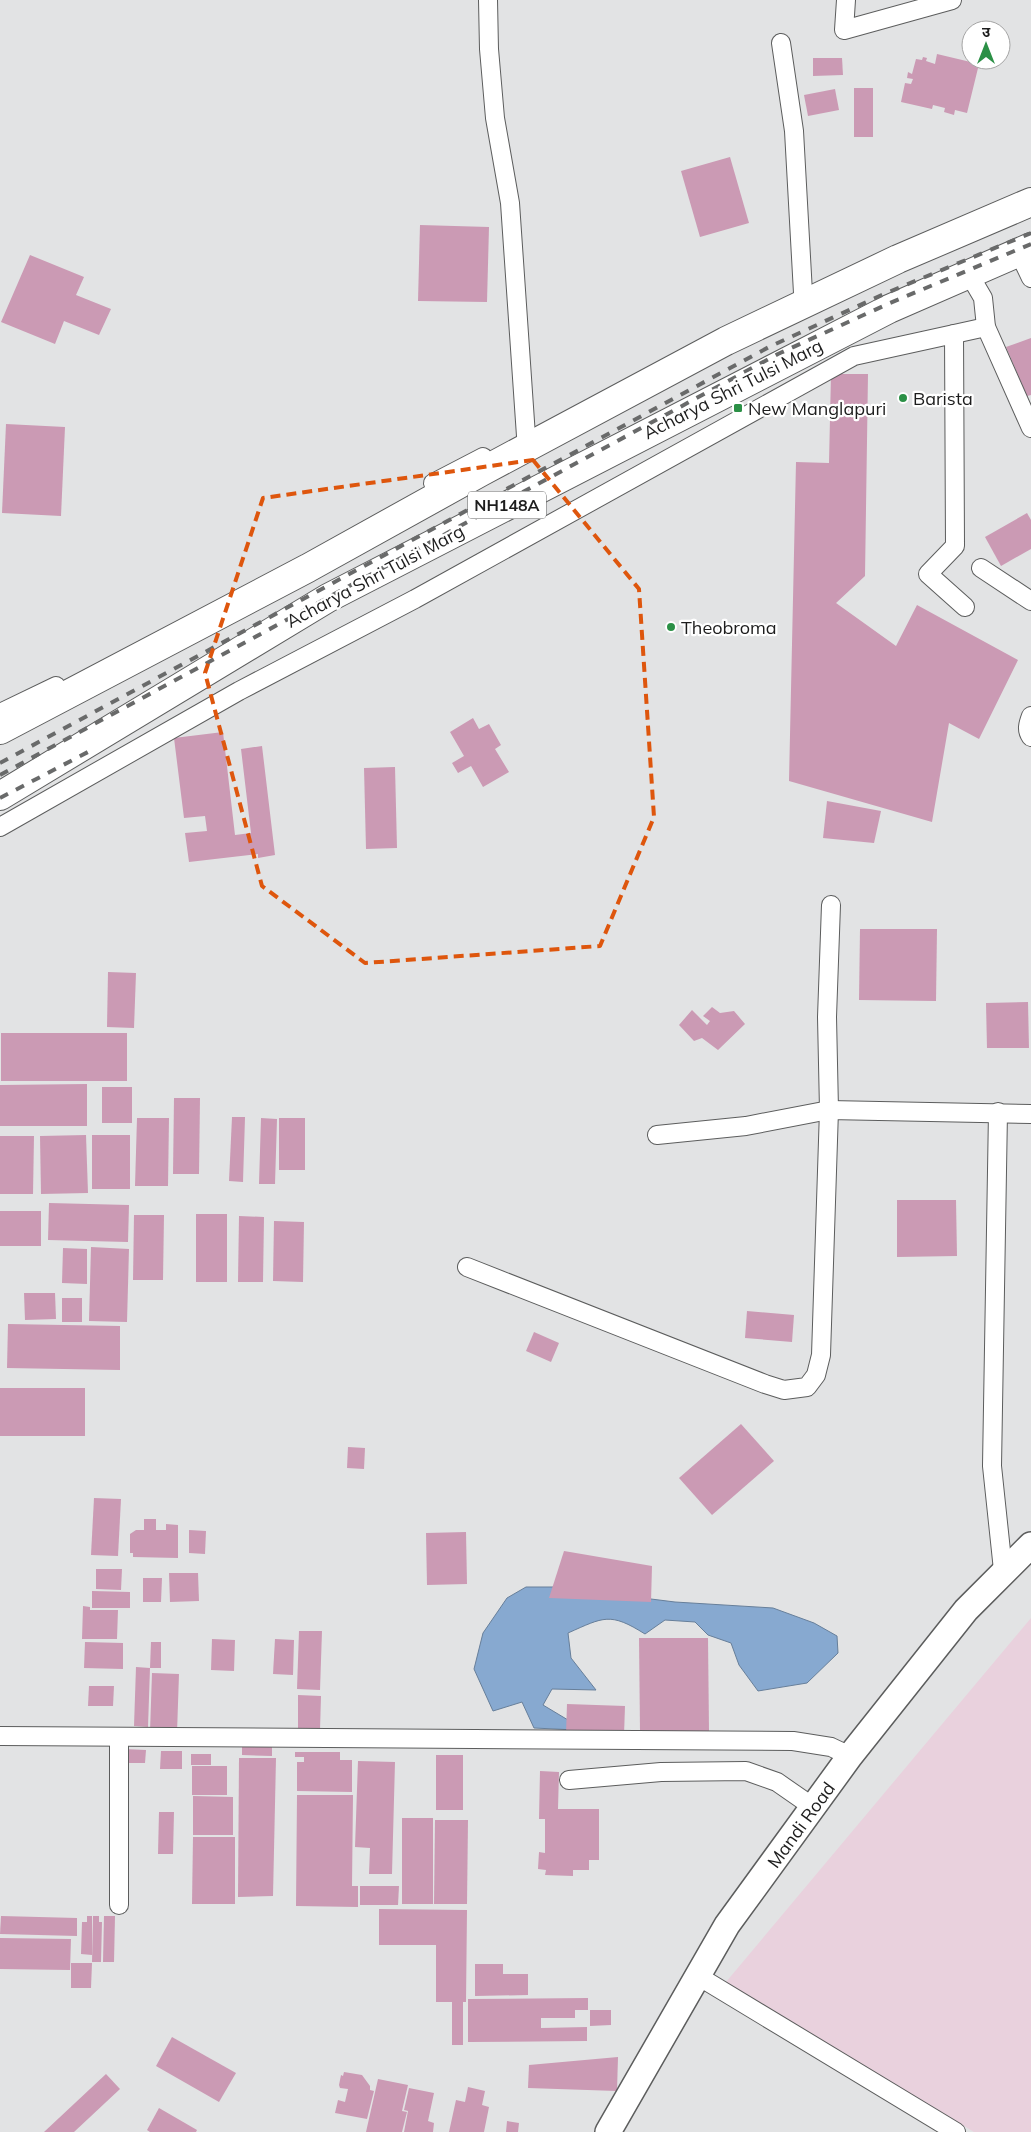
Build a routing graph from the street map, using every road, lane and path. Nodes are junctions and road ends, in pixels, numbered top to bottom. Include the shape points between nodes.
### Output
1 (488, 0) edge
2 (846, 0) edge
3 (952, 0) edge
4 (781, 43) dead end
5 (1031, 193) edge
6 (1031, 202) edge
7 (1025, 250) edge
8 (885, 266) junction
9 (969, 274) junction
10 (1031, 278) edge
11 (803, 293) junction
12 (907, 301) junction
13 (986, 327) junction
14 (954, 334) junction
15 (1030, 423) edge
16 (526, 436) junction
17 (980, 568) dead end
18 (1031, 601) edge
19 (965, 606) dead end
20 (0, 713) edge
21 (1031, 716) edge
22 (0, 730) edge
23 (1031, 737) edge
24 (0, 796) edge
25 (0, 828) edge
26 (831, 905) dead end
27 (829, 1110) junction
28 (998, 1112) junction
29 (1031, 1114) edge
30 (657, 1135) dead end
31 (467, 1267) dead end
32 (1031, 1545) edge
33 (1003, 1570) junction
34 (0, 1736) edge
35 (119, 1738) junction
36 (850, 1756) junction
37 (568, 1780) dead end
38 (813, 1808) junction
39 (119, 1904) dead end
40 (698, 1976) junction
41 (608, 2132) edge
42 (956, 2132) edge

1 - 16 street via 495,118 510,202
2 - 3 street via 844,30
4 - 11 street via 794,131
5 - 11 street
6 - 8 highway, NH148A
7 - 9 highway, Acharya Shri Tulsi Marg / NH148A
7 - 10 street
8 - 12 highway
8 - 22 highway, NH148A via 726,341 308,568
9 - 12 highway, Acharya Shri Tulsi Marg / NH148A
9 - 13 street via 983,298
11 - 16 street via 750,317
12 - 24 highway, Acharya Shri Tulsi Marg / NH148A via 328,598
13 - 14 street
13 - 15 street
14 - 19 street via 955,546 928,574
14 - 25 street via 854,356 415,599 239,690
16 - 20 street via 461,467 209,612
17 - 18 street
21 - 23 street via 1028,733
26 - 27 street via 827,1017
27 - 28 street
27 - 30 street via 746,1126
27 - 31 street via 821,1355 816,1375 807,1387 784,1390 765,1384
28 - 29 street
28 - 33 street via 992,1466
32 - 33 street, Mandi Road
33 - 36 street, Mandi Road via 966,1610
34 - 35 street
35 - 36 street via 793,1741 831,1746
35 - 39 street
36 - 38 street, Mandi Road
37 - 38 street via 661,1772 746,1771 762,1774 777,1782
38 - 40 street, Mandi Road via 728,1925
40 - 41 street, Mandi Road
40 - 42 street

